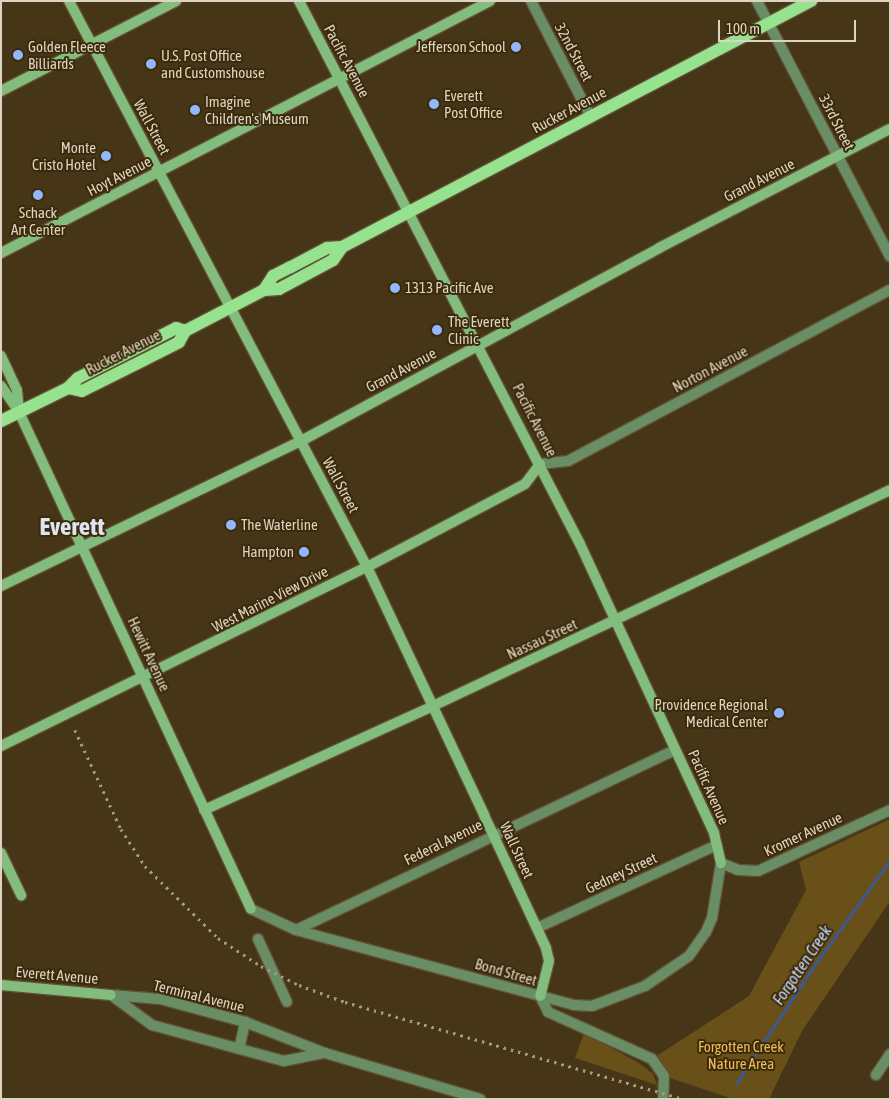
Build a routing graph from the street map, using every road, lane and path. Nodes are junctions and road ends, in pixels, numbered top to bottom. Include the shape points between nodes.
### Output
1 (69, 1) edge
2 (176, 1) edge
3 (299, 1) edge
4 (490, 1) edge
5 (530, 1) edge
6 (757, 1) edge
7 (811, 1) edge
8 (769, 24) junction
9 (92, 45) junction
10 (340, 80) junction
11 (1, 91) edge
12 (591, 117) junction
13 (890, 129) edge
14 (838, 156) junction
15 (159, 172) junction
16 (409, 212) junction
17 (1, 253) edge
18 (890, 257) edge
19 (890, 290) edge
20 (230, 307) junction
21 (479, 345) junction
22 (1, 356) edge
23 (1, 386) edge
24 (19, 412) junction
25 (1, 421) edge
26 (301, 441) junction
27 (540, 464) junction
28 (890, 490) edge
29 (82, 548) junction
30 (367, 567) junction
31 (1, 586) edge
32 (616, 621) junction
33 (144, 679) junction
34 (432, 707) junction
35 (1, 746) edge
36 (675, 750) junction
37 (204, 810) junction
38 (890, 810) edge
39 (493, 834) junction
40 (717, 845) junction
41 (1, 853) edge
42 (721, 863) junction
43 (21, 895) dead end
44 (537, 928) junction
45 (296, 930) junction
46 (258, 939) dead end
47 (1, 985) edge
48 (111, 995) junction
49 (540, 996) junction
50 (287, 1002) dead end
51 (245, 1022) junction
52 (239, 1049) junction
53 (325, 1053) junction
54 (890, 1054) edge
55 (876, 1075) dead end
56 (480, 1099) edge
57 (663, 1099) edge

1 - 9 street, Wall Street
2 - 9 street
3 - 10 street, Pacific Avenue
4 - 10 street, Hoyt Avenue
5 - 12 street, 32nd Street
6 - 8 street, 33rd Street
7 - 8 main road, Rucker Avenue
8 - 12 main road, Rucker Avenue
8 - 14 street, 33rd Street
9 - 11 street
9 - 15 street, Wall Street
10 - 15 street, Hoyt Avenue
10 - 16 street, Pacific Avenue
12 - 16 main road, Rucker Avenue
13 - 14 street, Grand Avenue
14 - 18 street, 33rd Street
14 - 21 street, Grand Avenue
15 - 17 street, Hoyt Avenue
15 - 20 street, Wall Street
16 - 20 main road, Rucker Avenue via 342,247 327,248 273,276 264,290
16 - 21 street, Pacific Avenue
19 - 27 street, Norton Avenue via 568,461
20 - 24 main road, Rucker Avenue via 185,331 179,342 82,391 68,388
20 - 26 street, Wall Street
21 - 26 street, Grand Avenue
21 - 27 street, Pacific Avenue
22 - 24 street, Hewitt Avenue via 16,391
23 - 24 street, Hewitt Avenue
24 - 25 main road, Rucker Avenue
24 - 29 street, Hewitt Avenue
26 - 29 street, Grand Avenue
26 - 30 street, Wall Street
27 - 30 street, West Marine View Drive via 526,484
27 - 32 street, Pacific Avenue
28 - 32 street, Nassau Street
29 - 31 street, Grand Avenue
29 - 33 street, Hewitt Avenue
30 - 33 street, West Marine View Drive
30 - 34 street, Wall Street
32 - 34 street, Nassau Street
32 - 36 street, Pacific Avenue
33 - 35 street, West Marine View Drive
33 - 37 street, Hewitt Avenue
34 - 37 street, Nassau Street
34 - 39 street, Wall Street
36 - 39 street, Federal Avenue
36 - 40 street, Pacific Avenue
37 - 45 street, Hewitt Avenue via 251,910
38 - 42 street, Kromer Avenue via 758,871 738,870
39 - 44 street, Wall Street
39 - 45 street, Federal Avenue
40 - 42 street, Pacific Avenue
40 - 44 street, Gedney Street
41 - 43 street
42 - 49 street via 716,902 706,932 689,956 669,972 621,998 592,1006
44 - 49 street, Wall Street via 548,961
45 - 49 street, Bond Street
46 - 50 street
47 - 48 street, Everett Avenue
48 - 51 street, Terminal Avenue via 160,999
48 - 52 street, Terminal Avenue via 152,1024
49 - 57 street, Bond Street via 548,1012 652,1059 664,1076
51 - 52 street
51 - 53 street, Terminal Avenue
52 - 53 street, Terminal Avenue via 284,1061
53 - 56 street, Terminal Avenue
54 - 55 street

